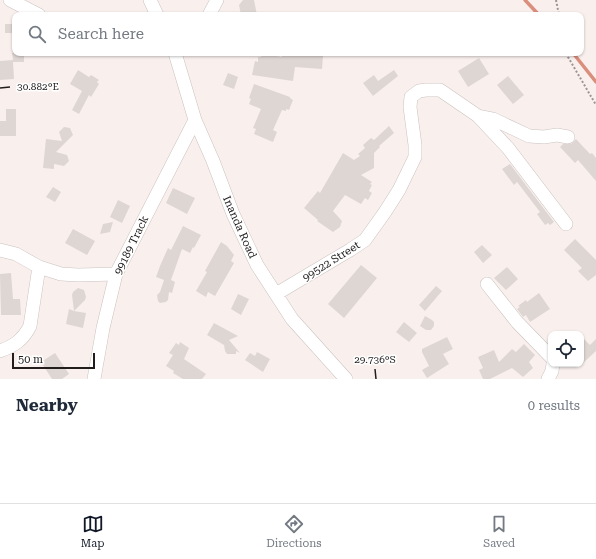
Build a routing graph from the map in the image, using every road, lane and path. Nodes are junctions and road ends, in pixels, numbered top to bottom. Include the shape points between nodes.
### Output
1 (10, 0) edge
2 (150, 0) edge
3 (217, 0) edge
4 (556, 0) edge
5 (33, 12) edge
6 (156, 12) edge
7 (211, 12) edge
8 (558, 12) edge
9 (176, 56) edge
10 (568, 56) edge
11 (596, 105) edge
12 (478, 116) junction
13 (194, 120) junction
14 (568, 137) dead end
15 (566, 224) dead end
16 (0, 250) edge
17 (39, 267) junction
18 (116, 274) junction
19 (487, 284) dead end
20 (276, 294) junction
21 (0, 351) edge
22 (548, 355) edge
23 (553, 367) edge
24 (341, 376) edge
25 (94, 379) edge
26 (548, 379) edge

1 - 5 street
2 - 6 street
3 - 7 street
4 - 8 path
9 - 13 street, Inanda Road
10 - 11 path
12 - 14 street via 493,119 529,136 544,137 557,134
12 - 15 street via 508,148
12 - 20 street, 99522 Street via 440,90 426,90 414,94 410,101 414,157 399,190 385,212 365,240
13 - 18 street, 99189 Track
13 - 20 street, Inanda Road via 238,226
16 - 17 street via 16,254
17 - 18 street via 78,276
17 - 21 street via 27,333 17,343
18 - 25 street, 99189 Track
19 - 22 street via 517,322
20 - 24 street, Inanda Road via 292,319
23 - 26 street

